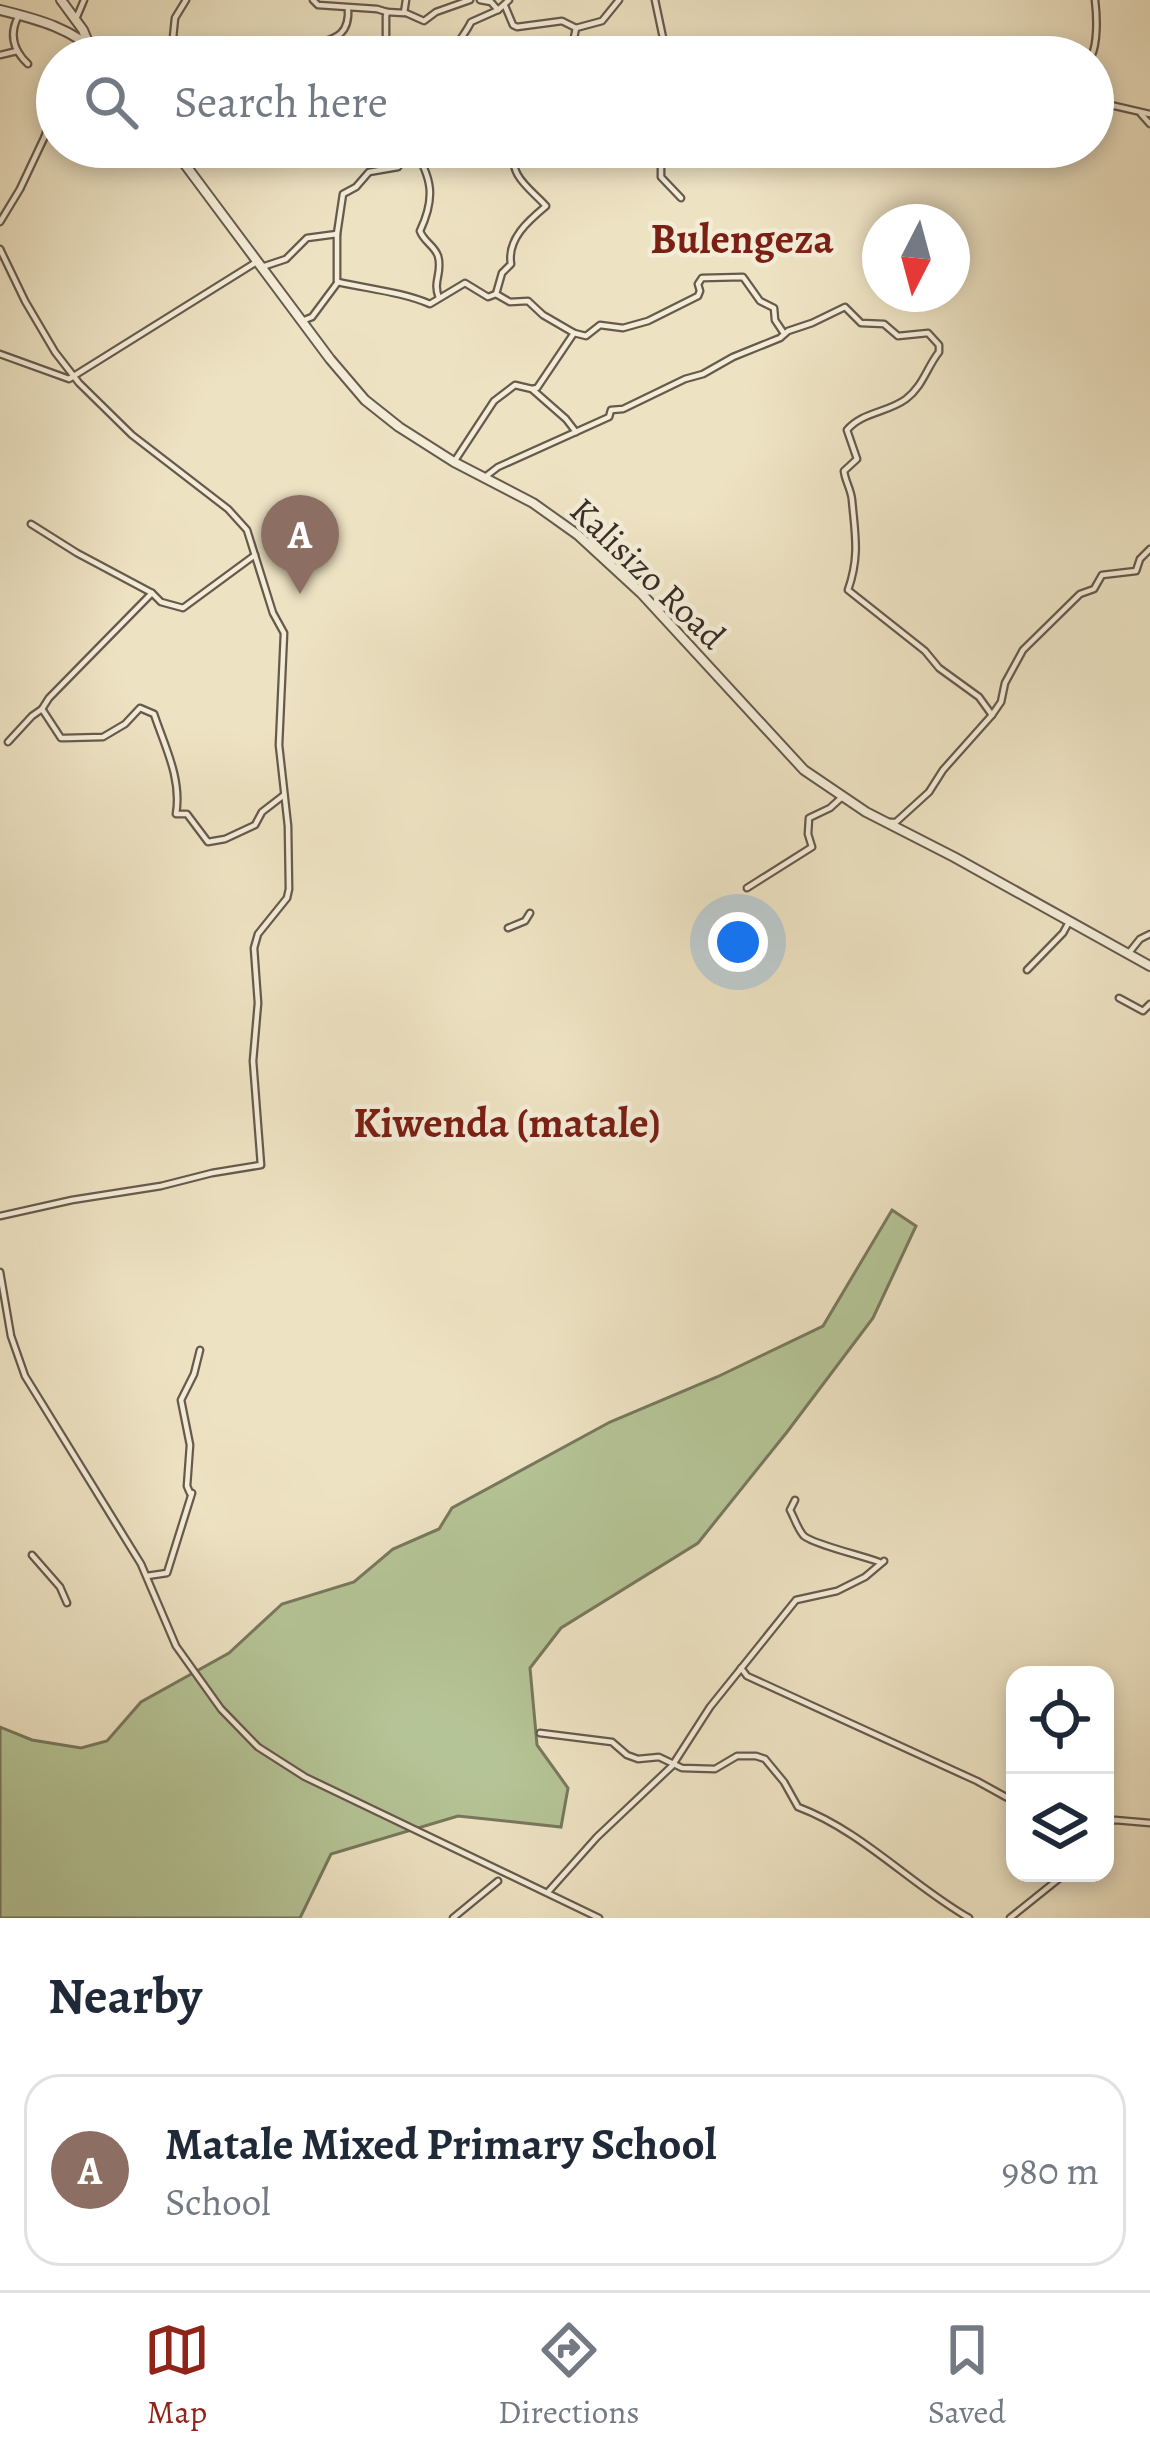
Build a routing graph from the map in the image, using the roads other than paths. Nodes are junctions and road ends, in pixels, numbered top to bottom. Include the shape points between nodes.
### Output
1 (61, 0) edge
2 (84, 0) edge
3 (186, 0) edge
4 (313, 0) edge
5 (406, 0) edge
6 (470, 0) edge
7 (480, 0) edge
8 (619, 0) edge
9 (655, 0) edge
10 (1095, 0) edge
11 (504, 5) edge
12 (348, 8) junction
13 (0, 10) edge
14 (387, 12) junction
15 (404, 13) junction
16 (19, 15) junction
17 (76, 20) junction
18 (576, 28) junction
19 (75, 36) edge
20 (84, 36) edge
21 (173, 36) edge
22 (338, 36) edge
23 (387, 36) edge
24 (462, 36) edge
25 (574, 36) edge
26 (662, 36) edge
27 (1096, 36) edge
28 (17, 51) junction
29 (0, 55) edge
30 (28, 64) dead end
31 (1114, 105) edge
32 (1137, 110) junction
33 (1150, 114) edge
34 (1150, 124) edge
35 (36, 155) edge
36 (188, 168) edge
37 (392, 168) edge
38 (425, 168) edge
39 (514, 168) edge
40 (662, 168) edge
41 (681, 198) dead end
42 (0, 222) edge
43 (337, 234) junction
44 (0, 249) edge
45 (260, 264) junction
46 (338, 281) junction
47 (496, 294) junction
48 (439, 298) junction
49 (302, 322) junction
50 (574, 333) junction
51 (784, 333) junction
52 (0, 354) edge
53 (74, 376) junction
54 (532, 389) junction
55 (576, 432) junction
56 (454, 462) junction
57 (485, 477) junction
58 (31, 524) dead end
59 (1150, 549) edge
60 (256, 553) junction
61 (152, 593) junction
62 (42, 709) junction
63 (992, 715) junction
64 (8, 742) dead end
65 (284, 794) junction
66 (841, 797) junction
67 (882, 821) junction
68 (747, 888) dead end
69 (530, 914) dead end
70 (1070, 922) junction
71 (508, 928) dead end
72 (1150, 934) edge
73 (1128, 954) junction
74 (1150, 966) edge
75 (1027, 970) dead end
76 (1119, 998) dead end
77 (1150, 1004) edge
78 (0, 1216) edge
79 (0, 1272) edge
80 (200, 1349) dead end
81 (795, 1500) dead end
82 (32, 1555) dead end
83 (147, 1576) junction
84 (67, 1603) dead end
85 (741, 1667) junction
86 (540, 1733) dead end
87 (673, 1762) junction
88 (1006, 1797) edge
89 (1114, 1822) edge
90 (1150, 1822) edge
91 (498, 1881) dead end
92 (1055, 1882) edge
93 (548, 1892) junction
94 (453, 1918) edge
95 (599, 1918) edge
96 (968, 1918) edge
97 (1010, 1918) edge

1 - 17 street
2 - 17 street
3 - 21 street
4 - 12 street
5 - 15 street
6 - 15 street via 424,20
7 - 11 street
8 - 18 street via 602,21
9 - 26 street
10 - 27 street
11 - 18 street via 513,26 562,21
11 - 24 street via 471,22
12 - 14 street
12 - 22 street
13 - 16 street
14 - 15 street
14 - 23 street
16 - 19 street
16 - 28 street via 11,27
17 - 20 street
18 - 25 street
28 - 29 street
28 - 30 street
31 - 32 street
32 - 33 street
32 - 34 street
35 - 42 street
36 - 45 street, Kalisizo Road
37 - 43 street via 369,172 343,194
38 - 48 street via 430,211 420,231 437,254
39 - 47 street via 546,204 515,238
40 - 41 street
43 - 45 street via 307,238 286,259
43 - 46 street
44 - 53 street
45 - 49 street, Kalisizo Road
45 - 53 street
46 - 48 street via 427,304
46 - 49 street
47 - 48 street via 465,283
47 - 50 street via 528,302
49 - 56 street, Kalisizo Road via 365,400
50 - 51 street via 648,320 698,296 702,278 743,277 774,308
50 - 54 street
51 - 55 street
51 - 63 street via 847,307 861,322 884,324 902,337 924,332 938,344 912,394 847,430 857,459 843,476 858,544 848,590
52 - 53 street
53 - 60 street via 132,435 228,509
54 - 55 street
54 - 56 street via 515,385 494,401
55 - 57 street
56 - 57 street, Kalisizo Road
57 - 66 street, Kalisizo Road via 549,513 608,561 788,755
58 - 61 street
59 - 63 street via 1136,571 1102,575 1023,650
60 - 61 street via 183,608
60 - 65 street via 284,633
61 - 62 street
62 - 64 street
62 - 65 street via 65,738 103,737 140,708 154,714 170,755 176,814 187,814 208,842 255,825
63 - 67 street via 929,792 896,822
65 - 78 street via 289,894 254,948 261,1165
66 - 67 street, Kalisizo Road
66 - 68 street via 809,818 812,847
67 - 70 street, Kalisizo Road
69 - 71 street
70 - 73 street, Kalisizo Road
70 - 75 street
72 - 73 street
73 - 74 street, Kalisizo Road
76 - 77 street via 1143,1011
79 - 83 street via 25,1376
80 - 83 street via 182,1400 191,1493 167,1573
81 - 85 street via 790,1510 803,1535 884,1561 838,1591 796,1600
82 - 84 street
83 - 93 street via 182,1655 258,1747 327,1789
85 - 87 street
85 - 88 street
86 - 87 street via 611,1742 638,1759
87 - 93 street
87 - 96 street via 715,1768 746,1754 765,1759 798,1808 827,1818
89 - 90 street
91 - 94 street
92 - 97 street
93 - 95 street

